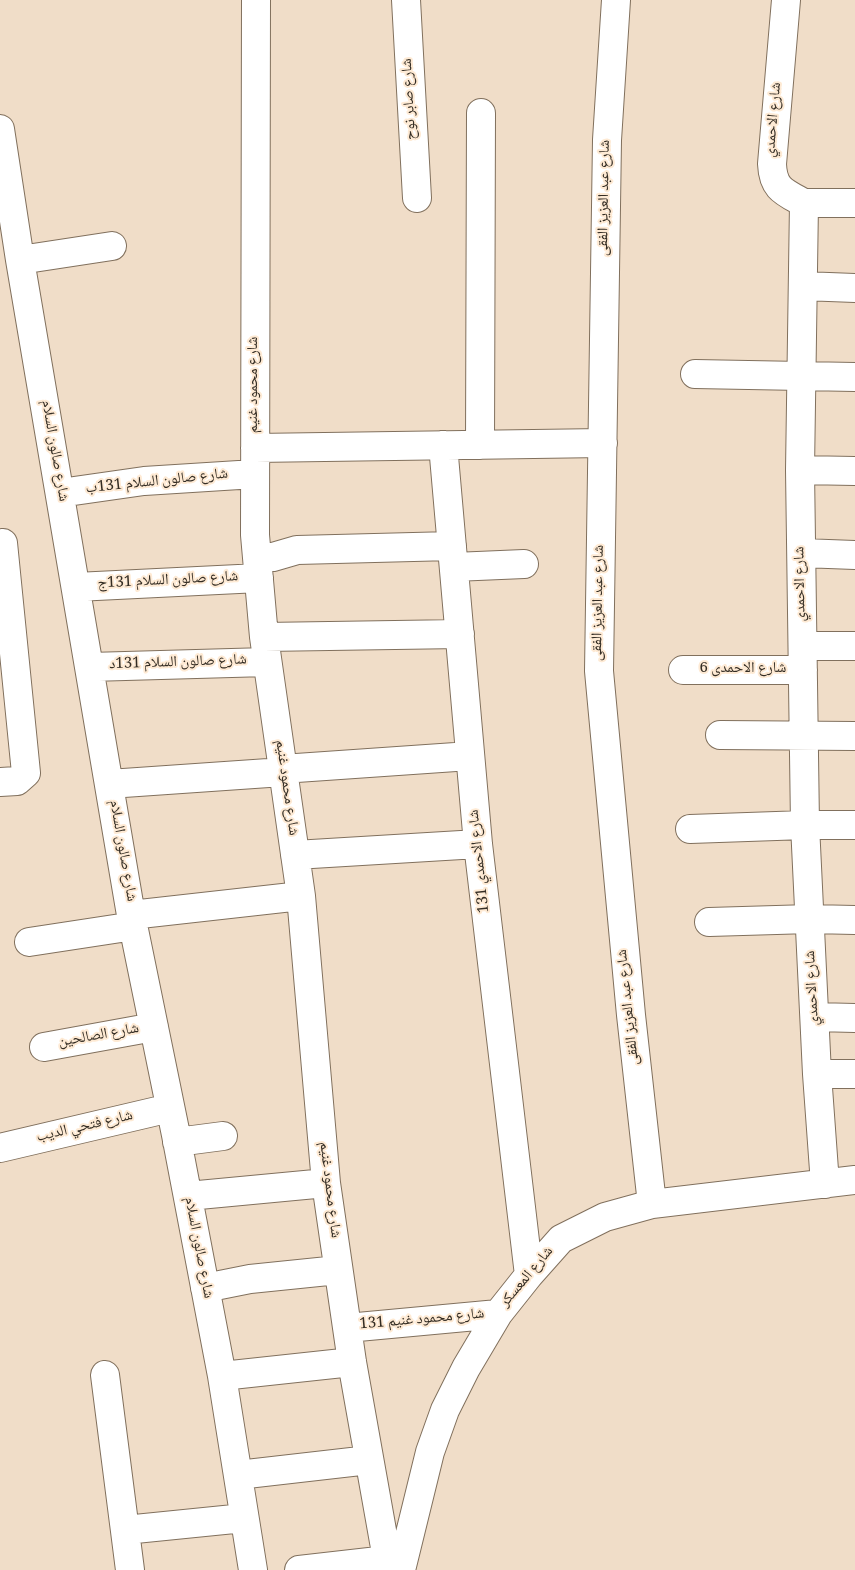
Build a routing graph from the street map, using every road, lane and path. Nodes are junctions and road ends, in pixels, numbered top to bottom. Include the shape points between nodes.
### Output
1 (256, 0) edge
2 (406, 0) edge
3 (616, 0) edge
4 (786, 0) edge
5 (481, 113) dead end
6 (0, 129) edge
7 (417, 198) dead end
8 (804, 203) junction
9 (855, 203) edge
10 (112, 246) dead end
11 (13, 253) edge
12 (803, 286) junction
13 (855, 288) edge
14 (695, 374) dead end
15 (801, 376) junction
16 (855, 377) edge
17 (602, 443) junction
18 (443, 445) junction
19 (480, 445) junction
20 (255, 448) junction
21 (800, 470) junction
22 (855, 470) edge
23 (255, 474) junction
24 (60, 493) junction
25 (3, 543) dead end
26 (802, 553) junction
27 (855, 554) edge
28 (453, 557) junction
29 (524, 564) dead end
30 (258, 567) junction
31 (76, 587) junction
32 (460, 634) junction
33 (855, 646) edge
34 (265, 650) junction
35 (803, 658) junction
36 (90, 666) junction
37 (683, 670) dead end
38 (720, 735) dead end
39 (804, 735) junction
40 (855, 736) edge
41 (470, 756) junction
42 (283, 770) junction
43 (0, 782) edge
44 (110, 784) junction
45 (805, 825) junction
46 (855, 825) edge
47 (690, 829) dead end
48 (478, 844) junction
49 (295, 855) junction
50 (301, 896) junction
51 (810, 919) junction
52 (855, 920) edge
53 (133, 921) junction
54 (709, 922) dead end
55 (29, 942) dead end
56 (815, 1017) junction
57 (855, 1018) edge
58 (154, 1027) junction
59 (44, 1046) dead end
60 (817, 1074) junction
61 (855, 1074) edge
62 (170, 1108) junction
63 (224, 1136) dead end
64 (177, 1142) junction
65 (0, 1148) edge
66 (855, 1180) edge
67 (326, 1183) junction
68 (825, 1184) junction
69 (188, 1196) junction
70 (652, 1204) junction
71 (338, 1270) junction
72 (529, 1275) junction
73 (205, 1288) junction
74 (498, 1314) junction
75 (346, 1328) junction
76 (352, 1362) junction
77 (106, 1375) dead end
78 (222, 1376) junction
79 (369, 1460) junction
80 (238, 1475) junction
81 (244, 1518) junction
82 (125, 1530) junction
83 (392, 1567) edge
84 (130, 1570) edge
85 (252, 1570) edge
86 (299, 1570) edge

1 - 20 street, شارع محمود غنيم
2 - 7 street, شارع صابر نوح
3 - 17 street, شارع عبد العزيز الفقى via 607,140
4 - 8 street, شارع الاحمدي via 772,175 786,194
5 - 19 street
6 - 11 street, شارع صالون السلام
8 - 9 street
8 - 12 street, شارع الاحمدي
10 - 11 street
11 - 24 street, شارع صالون السلام
12 - 13 street
12 - 15 street, شارع الاحمدي
14 - 15 street
15 - 16 street
15 - 21 street, شارع الاحمدي
17 - 19 street
17 - 70 street, شارع عبد العزيز الفقى via 599,671
18 - 19 street
18 - 20 street
18 - 28 street, شارع الاحمدي 131
20 - 23 street, شارع محمود غنيم
21 - 22 street
21 - 26 street, شارع الاحمدي
23 - 24 street, شارع صالون السلام 131ب via 144,481
23 - 30 street, شارع محمود غنيم
24 - 31 street, شارع صالون السلام
25 - 43 street via 26,773 17,781
26 - 27 street
26 - 35 street, شارع الاحمدي
28 - 29 street, شارع صالون السلام 131ج
28 - 30 street, شارع صالون السلام 131ج via 298,550 284,553
28 - 32 street, شارع الاحمدي 131
30 - 31 street, شارع صالون السلام 131ج
30 - 34 street, شارع محمود غنيم
31 - 36 street, شارع صالون السلام
32 - 34 street, شارع صالون السلام 131د
32 - 41 street, شارع الاحمدي 131
33 - 35 street, شارع الاحمدى 6
34 - 36 street, شارع صالون السلام 131د
34 - 42 street, شارع محمود غنيم
35 - 37 street, شارع الاحمدى 6
35 - 39 street, شارع الاحمدي
36 - 44 street, شارع صالون السلام
38 - 39 street
39 - 40 street
39 - 45 street, شارع الاحمدي
41 - 42 street
41 - 48 street, شارع الاحمدي 131
42 - 44 street
42 - 49 street, شارع محمود غنيم
44 - 53 street, شارع صالون السلام
45 - 46 street
45 - 47 street
45 - 51 street, شارع الاحمدي
48 - 49 street
48 - 72 street, شارع الاحمدي 131
49 - 50 street, شارع محمود غنيم
50 - 53 street
50 - 67 street, شارع محمود غنيم
51 - 52 street
51 - 54 street
51 - 56 street, شارع الاحمدي
53 - 55 street
53 - 58 street, شارع صالون السلام
56 - 57 street
56 - 60 street, شارع الاحمدي
58 - 59 street, شارع الصالحين
58 - 62 street, شارع صالون السلام
60 - 61 street
60 - 68 street, شارع الاحمدي
62 - 64 street, شارع صالون السلام
62 - 65 street, شارع فتحي الديب
63 - 64 street
64 - 69 street, شارع صالون السلام
66 - 68 street, شارع المعسكر
67 - 69 street
67 - 71 street, شارع محمود غنيم
68 - 70 street, شارع المعسكر
69 - 73 street, شارع صالون السلام
70 - 72 street, شارع المعسكر via 605,1217 561,1239
71 - 73 street via 250,1279
71 - 75 street, شارع محمود غنيم
72 - 74 street, شارع المعسكر
73 - 78 street, شارع صالون السلام
74 - 75 street, شارع محمود غنيم 131
74 - 83 street, شارع المعسكر via 445,1410
75 - 76 street, شارع محمود غنيم
76 - 78 street
76 - 79 street, شارع محمود غنيم
77 - 82 street
78 - 80 street, شارع صالون السلام
79 - 80 street
79 - 83 street, شارع محمود غنيم
80 - 81 street, شارع صالون السلام
81 - 82 street
81 - 85 street, شارع صالون السلام
82 - 84 street
83 - 86 street

